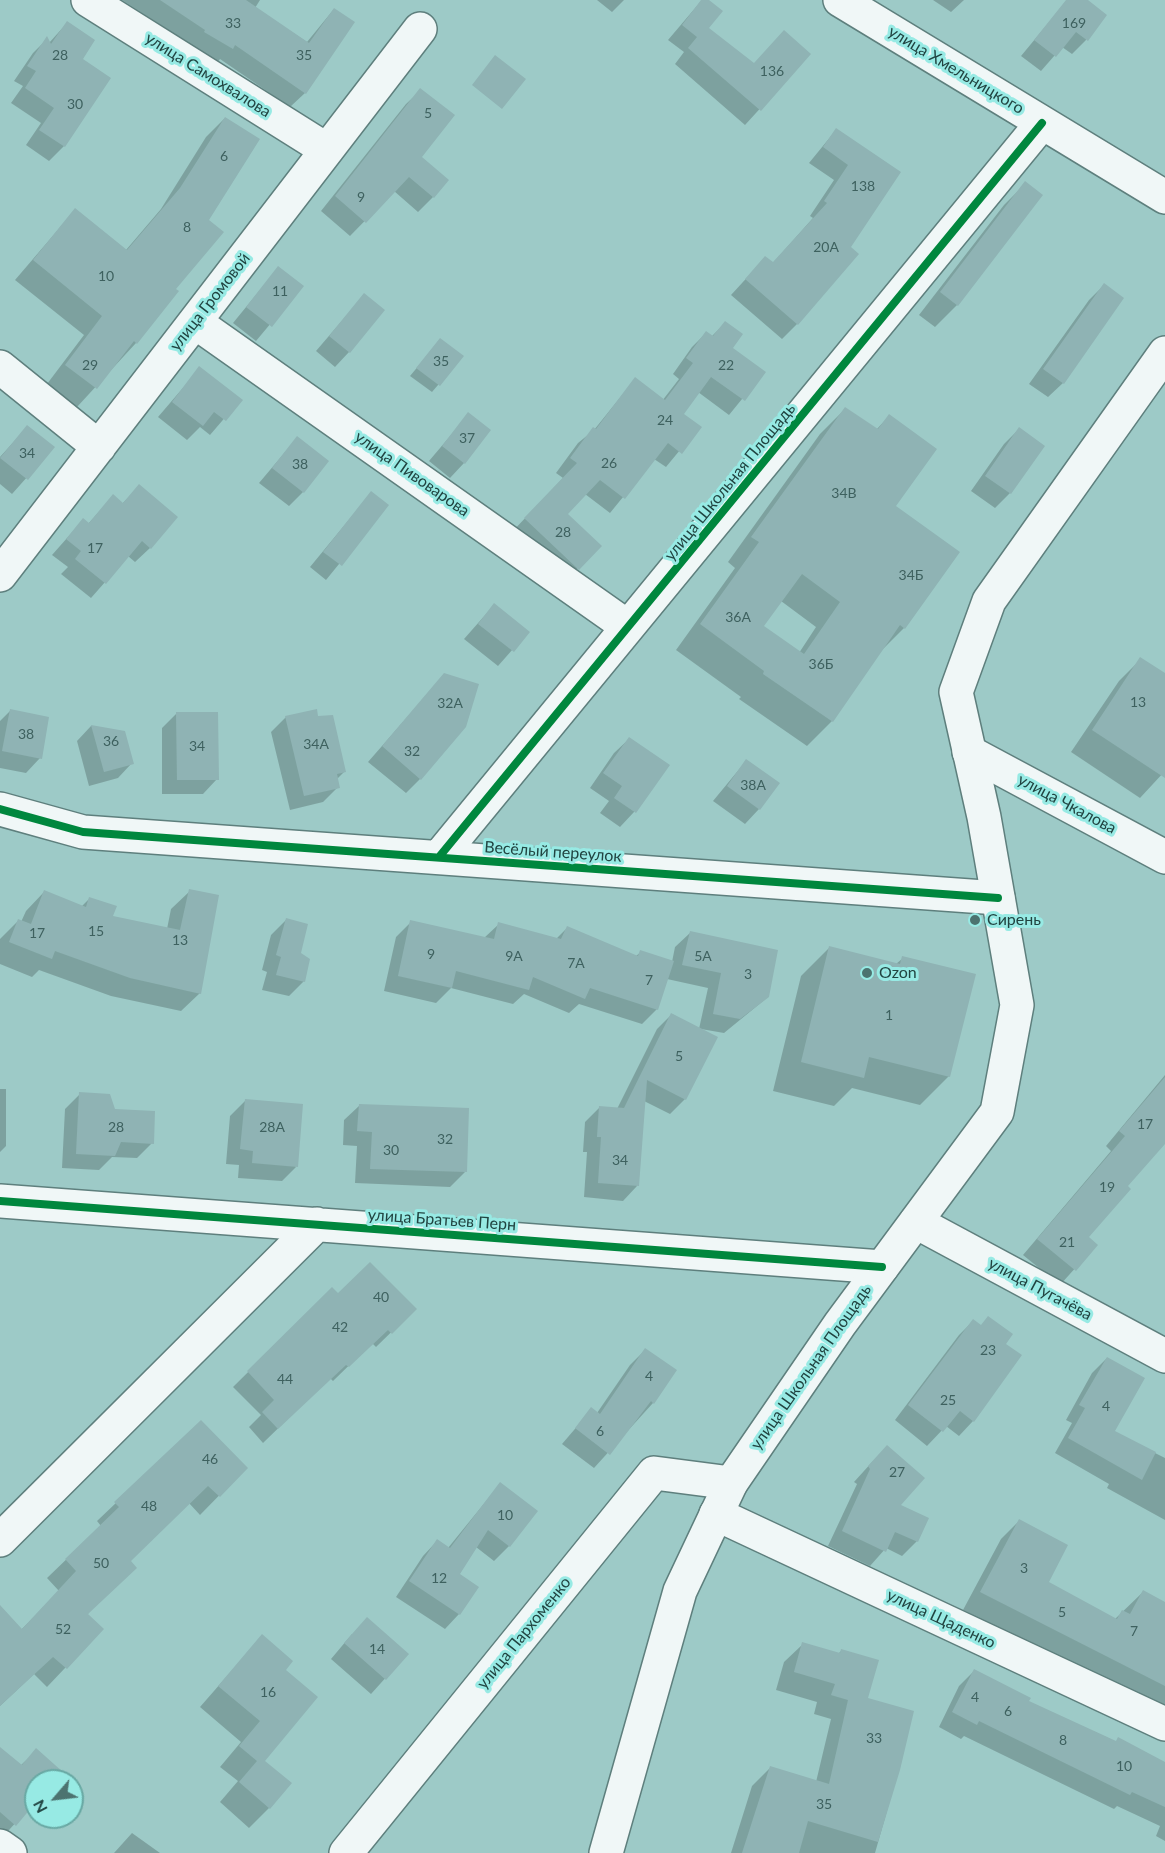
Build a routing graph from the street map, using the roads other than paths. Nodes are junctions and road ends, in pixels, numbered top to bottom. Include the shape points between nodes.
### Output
1 (88, 0) edge
2 (840, 0) edge
3 (420, 29) dead end
4 (1042, 123) junction
5 (327, 150) junction
6 (1165, 197) edge
7 (195, 322) junction
8 (1165, 353) edge
9 (0, 367) edge
10 (99, 447) junction
11 (0, 575) edge
12 (628, 627) junction
13 (969, 752) junction
14 (0, 809) edge
15 (439, 857) junction
16 (1165, 857) edge
17 (998, 898) junction
18 (0, 1201) edge
19 (916, 1222) junction
20 (317, 1224) junction
21 (882, 1267) junction
22 (1165, 1356) edge
23 (731, 1483) junction
24 (716, 1514) junction
25 (0, 1540) edge
26 (1165, 1724) edge
27 (0, 1846) edge
28 (10, 1853) edge
29 (346, 1853) edge
30 (606, 1853) edge

1 - 5 street, улица Самохвалова
2 - 4 street, улица Хмельницкого
3 - 5 street, улица Громовой
4 - 6 street, улица Хмельницкого
4 - 12 street, улица Школьная Площадь
5 - 7 street, улица Громовой
7 - 10 street, улица Громовой
7 - 12 street, улица Пивоварова
8 - 13 street, улица Школьная Площадь via 989,601 956,692
9 - 10 street
10 - 11 street, улица Громовой
12 - 15 street, улица Школьная Площадь
13 - 16 street, улица Чкалова
13 - 17 street, улица Школьная Площадь
14 - 15 street, Весёлый переулок via 83,832
15 - 17 street, Весёлый переулок
17 - 19 street, улица Школьная Площадь via 1017,1005 997,1112
18 - 20 street, улица Братьев Перн
19 - 21 street, улица Школьная Площадь
19 - 22 street, улица Пугачёва
20 - 21 street, улица Братьев Перн
20 - 25 street
21 - 23 street, улица Школьная Площадь
23 - 24 street, улица Школьная Площадь
23 - 29 street, улица Пархоменко via 654,1473
24 - 26 street, улица Щаденко
24 - 30 street, улица Школьная Площадь via 680,1591
27 - 28 street

